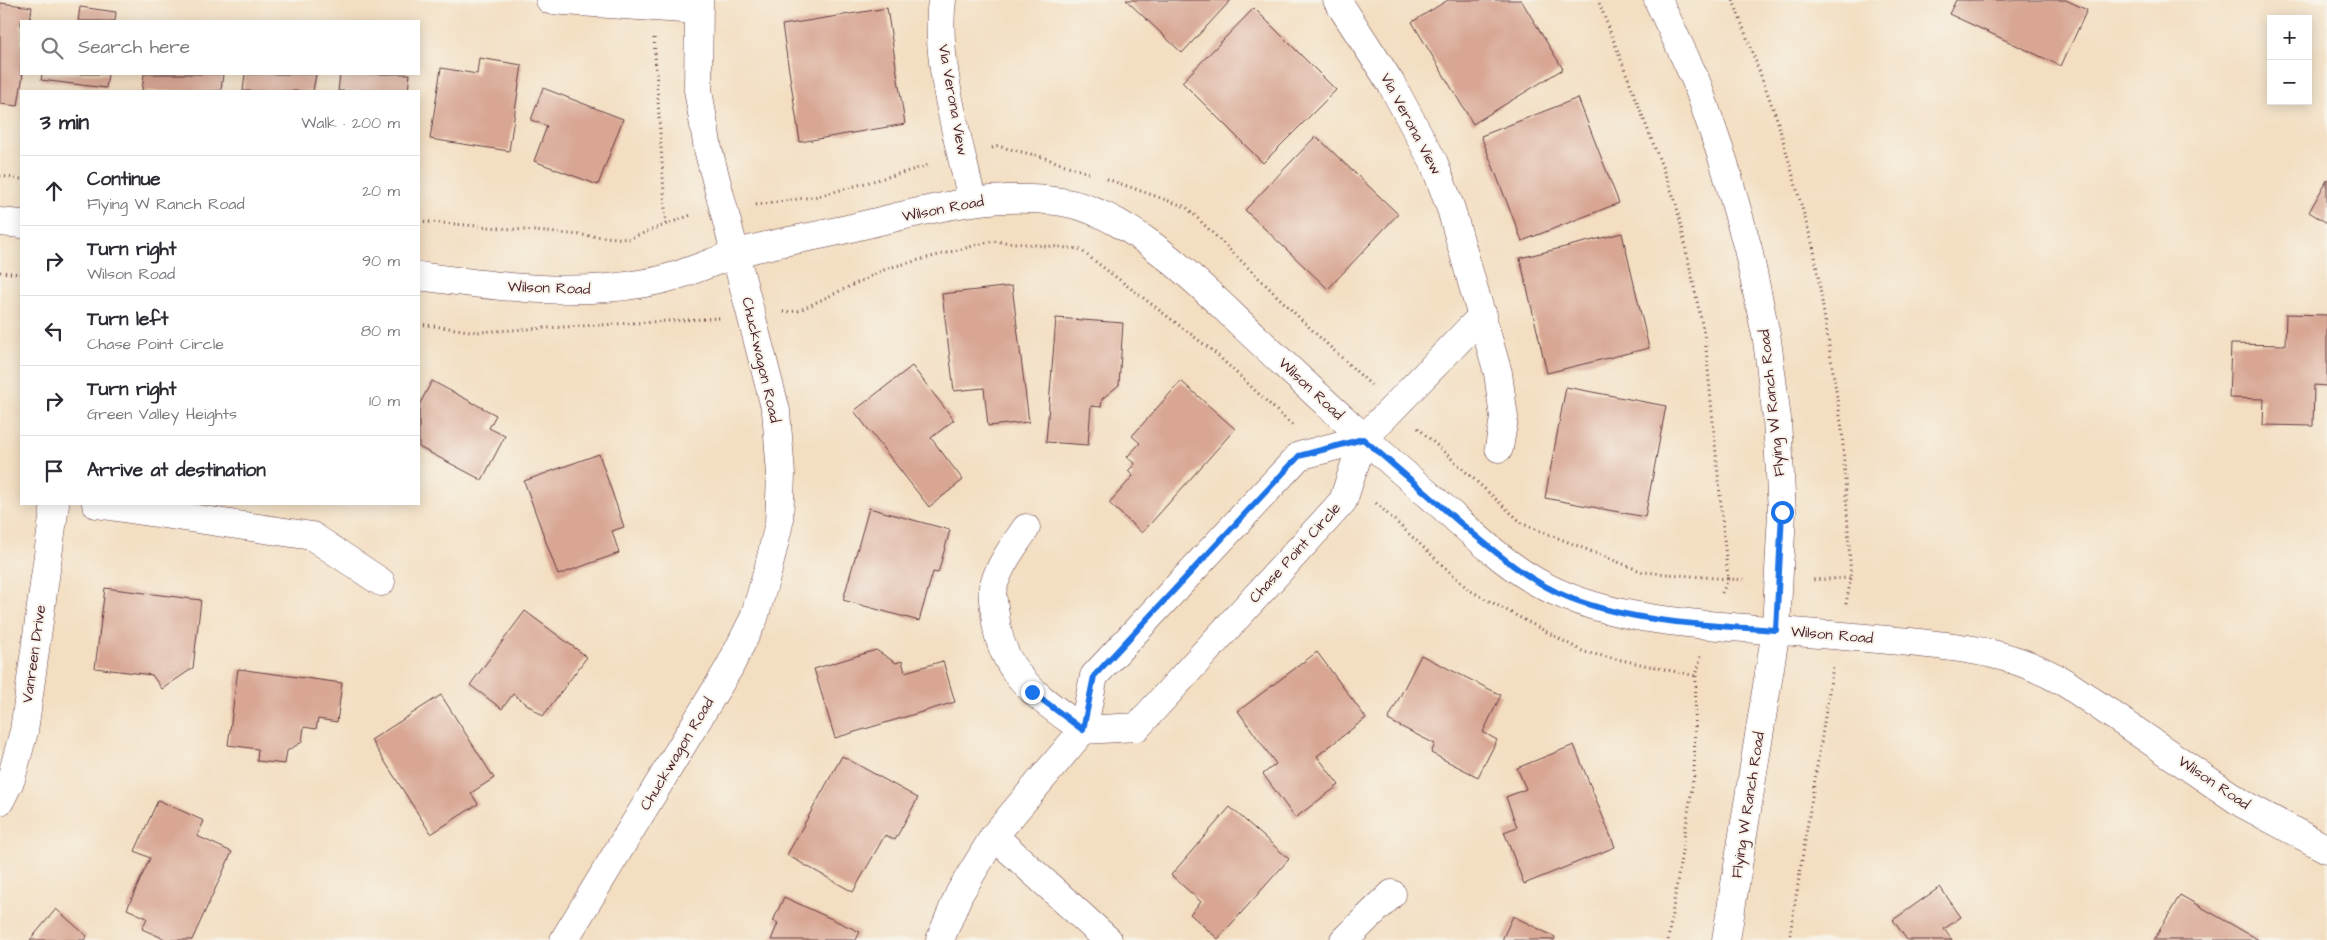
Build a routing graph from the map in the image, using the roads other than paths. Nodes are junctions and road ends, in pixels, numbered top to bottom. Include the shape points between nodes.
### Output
1 (550, 0) edge
2 (942, 0) edge
3 (1337, 0) edge
4 (1658, 0) edge
5 (698, 5) edge
6 (972, 200) junction
7 (0, 222) edge
8 (20, 224) edge
9 (735, 254) junction
10 (420, 276) edge
11 (1483, 315) junction
12 (1363, 439) junction
13 (1500, 448) dead end
14 (55, 505) edge
15 (103, 505) edge
16 (1026, 528) dead end
17 (381, 582) dead end
18 (1776, 630) junction
19 (1083, 730) junction
20 (0, 801) edge
21 (994, 836) junction
22 (2327, 849) edge
23 (1392, 894) dead end
24 (564, 940) edge
25 (940, 940) edge
26 (1108, 940) edge
27 (1344, 940) edge
28 (1726, 940) edge

1 - 5 street via 652,7
2 - 6 street, Via Verona View via 944,67
3 - 11 street, Via Verona View via 1392,85 1434,163
4 - 18 street, Flying W Ranch Road via 1696,81 1724,163 1748,249 1767,340 1777,419 1782,512
5 - 9 street, Chuckwagon Road via 698,90 708,149
6 - 9 street, Wilson Road
6 - 12 street, Wilson Road via 1022,197 1069,203 1111,219 1188,275
7 - 8 street
9 - 10 street, Wilson Road via 683,275 593,290 497,286
9 - 24 street, Chuckwagon Road via 776,411 781,474 779,524 768,570 754,618 729,668
11 - 12 street
11 - 13 street, Via Verona View via 1498,374 1504,418
12 - 18 street, Wilson Road via 1500,556 1534,581 1570,598 1676,623
12 - 19 street via 1299,456 1094,676
12 - 19 street, Chase Point Circle via 1342,502 1137,727
14 - 20 street, Vanreen Drive via 24,732 11,779
15 - 17 street via 312,536
16 - 19 street via 1003,561 992,589 996,623 1007,660 1032,692
18 - 22 street, Wilson Road via 1979,649 2042,669 2243,804
18 - 28 street, Flying W Ranch Road
19 - 21 street
21 - 25 street via 959,894
21 - 26 street
23 - 27 street

